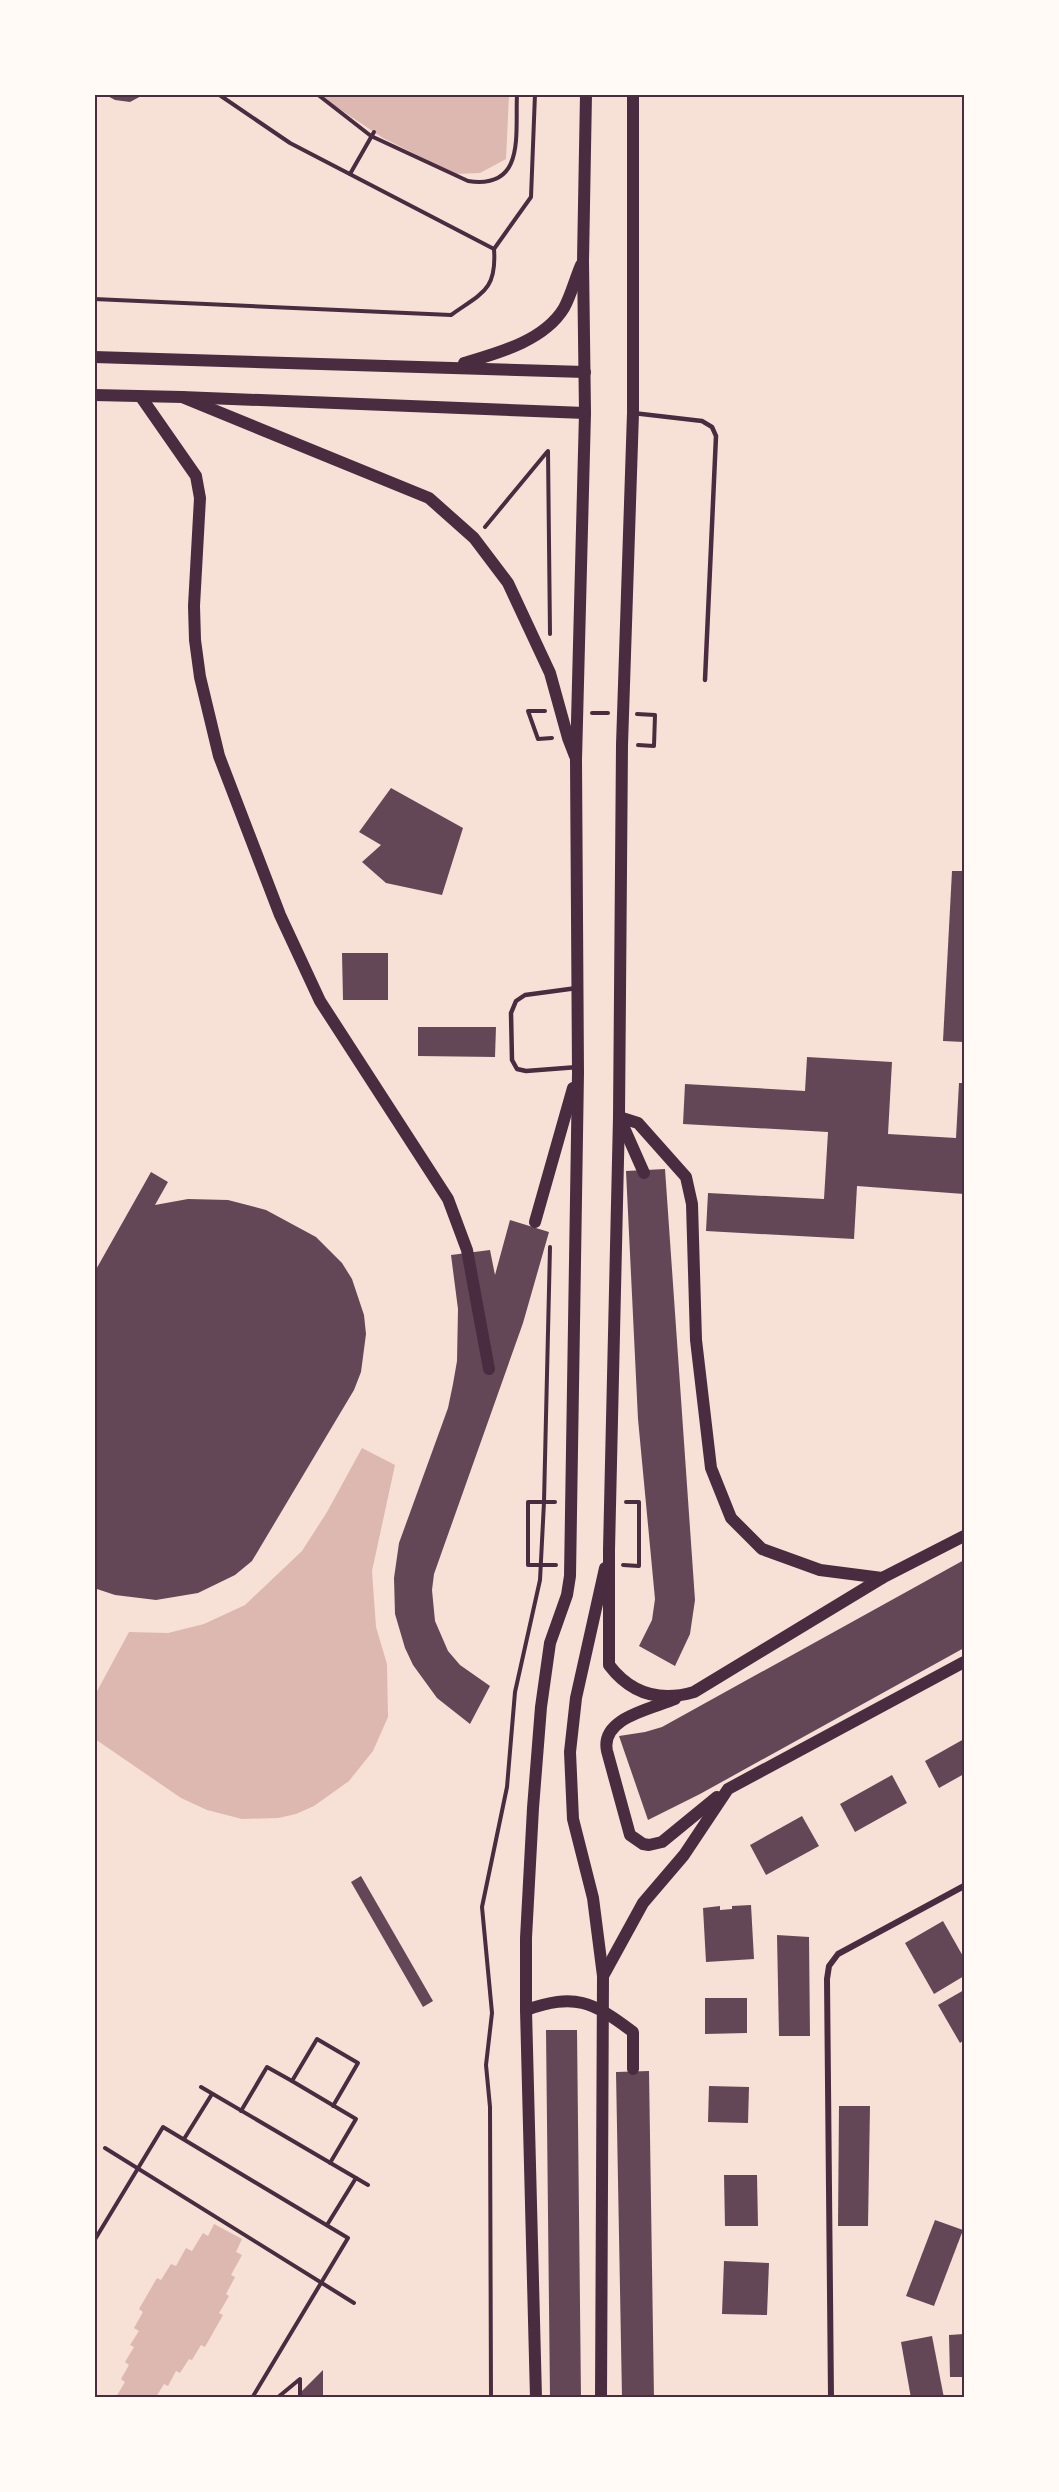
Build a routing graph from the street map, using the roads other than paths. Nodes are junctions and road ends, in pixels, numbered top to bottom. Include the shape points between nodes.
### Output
1 (586, 94) edge
2 (633, 94) edge
3 (583, 261) junction
4 (94, 357) edge
5 (454, 366) junction
6 (585, 372) junction
7 (94, 395) edge
8 (141, 397) junction
9 (182, 397) junction
10 (585, 413) junction
11 (633, 413) junction
12 (705, 680) dead end
13 (576, 760) junction
14 (577, 988) junction
15 (578, 1070) junction
16 (620, 1117) junction
17 (644, 1173) dead end
18 (535, 1222) dead end
19 (489, 1369) dead end
20 (964, 1536) edge
21 (609, 1550) junction
22 (882, 1578) junction
23 (964, 1662) edge
24 (694, 1692) junction
25 (728, 1789) junction
26 (964, 1886) edge
27 (603, 1976) junction
28 (526, 2010) junction
29 (603, 2010) junction
30 (633, 2069) dead end
31 (536, 2397) edge
32 (601, 2397) edge
33 (831, 2397) edge

1 - 3 main road
2 - 11 main road
3 - 5 main road via 563,309 546,327 509,350
3 - 6 main road
4 - 5 main road
5 - 6 main road
6 - 10 main road
7 - 8 main road
8 - 9 main road
8 - 19 main road via 196,476 200,498 195,640 219,756 280,915 320,1001 448,1199 467,1250
9 - 10 main road
9 - 13 main road via 429,498 474,538 508,583 550,673
10 - 13 main road
11 - 12 lane via 702,421 712,427 716,436
11 - 16 main road via 622,744
13 - 14 main road
14 - 15 main road
14 - 15 lane via 525,994 511,1012 512,1060 517,1069
15 - 18 main road
15 - 28 main road via 570,1576 550,1643 541,1707 526,1938
16 - 17 main road
16 - 21 main road
16 - 22 main road via 638,1123 686,1177 692,1204 696,1340 711,1468 731,1518 762,1549 820,1570
20 - 22 main road
21 - 24 main road via 609,1665 628,1685 647,1694 667,1697
21 - 27 main road via 576,1698 570,1752 573,1819 593,1898
22 - 24 main road
23 - 25 main road
24 - 25 main road via 622,1720 609,1732 606,1745 630,1835 643,1844 662,1842
25 - 27 main road via 684,1855 643,1903
26 - 33 street via 838,1954 829,1966
27 - 29 main road
28 - 29 main road via 566,2000
28 - 31 main road
29 - 30 main road via 633,2032
29 - 32 main road

